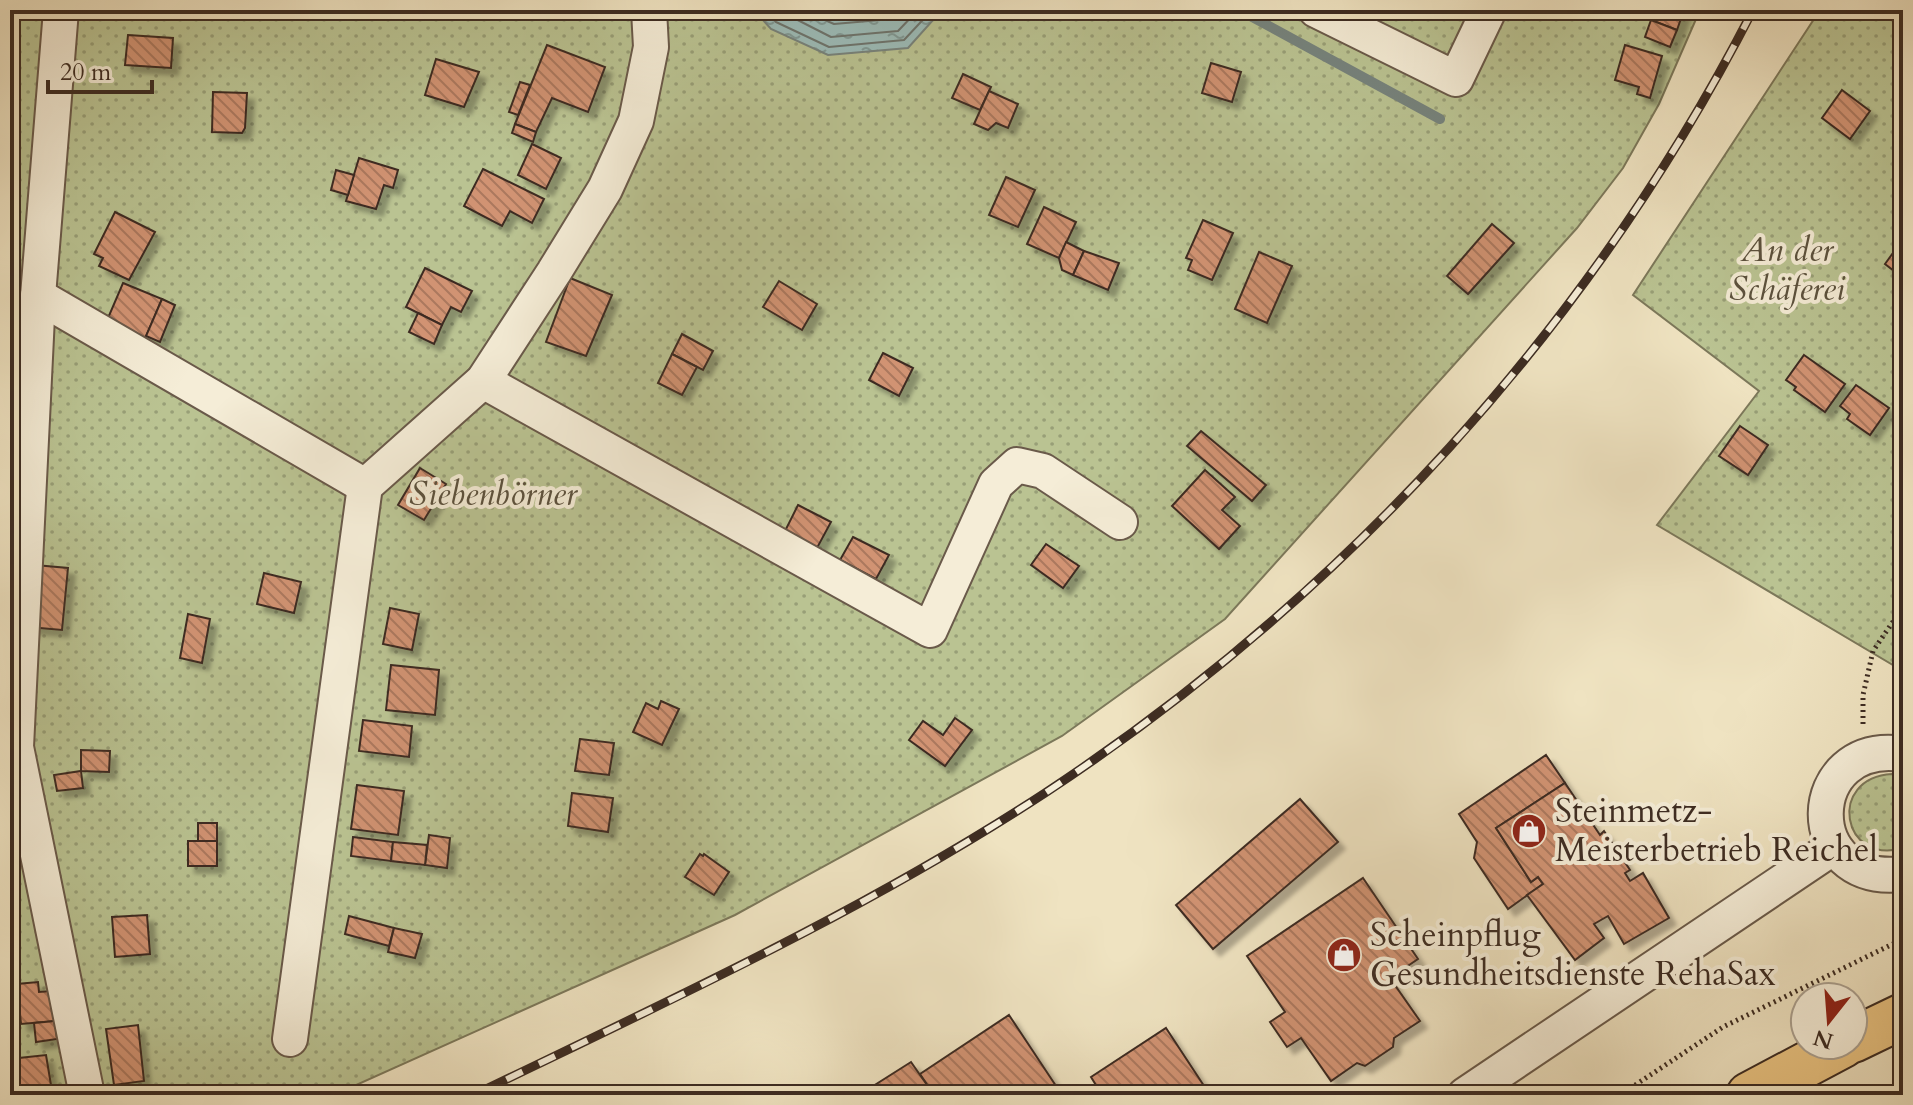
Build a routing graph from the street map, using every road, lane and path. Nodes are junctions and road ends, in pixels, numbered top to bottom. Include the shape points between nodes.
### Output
1 (61, 10) edge
2 (649, 10) edge
3 (1316, 10) edge
4 (1489, 10) edge
5 (38, 296) junction
6 (483, 381) junction
7 (365, 486) junction
8 (1120, 522) dead end
9 (1903, 607) edge
10 (14, 673) edge
11 (1903, 754) edge
12 (1863, 757) junction
13 (1834, 847) junction
14 (1903, 874) edge
15 (1903, 939) edge
16 (1903, 1016) edge
17 (1869, 1032) edge
18 (290, 1039) dead end
19 (1813, 1061) edge
20 (87, 1095) edge
21 (1465, 1095) edge
22 (1620, 1095) edge
23 (1749, 1095) edge

1 - 5 street
2 - 6 street via 651,47 636,121 605,189
3 - 4 street via 1456,79
5 - 7 street
5 - 10 street
6 - 7 street
6 - 8 street via 930,630 996,484 1017,465 1043,471
7 - 18 street
9 - 12 path via 1873,651 1863,695
10 - 20 street via 16,747
11 - 12 street
12 - 13 street via 1847,766 1827,795 1824,813
13 - 14 street via 1864,872
13 - 21 street
15 - 22 path via 1723,1027
16 - 17 main road
19 - 23 main road

